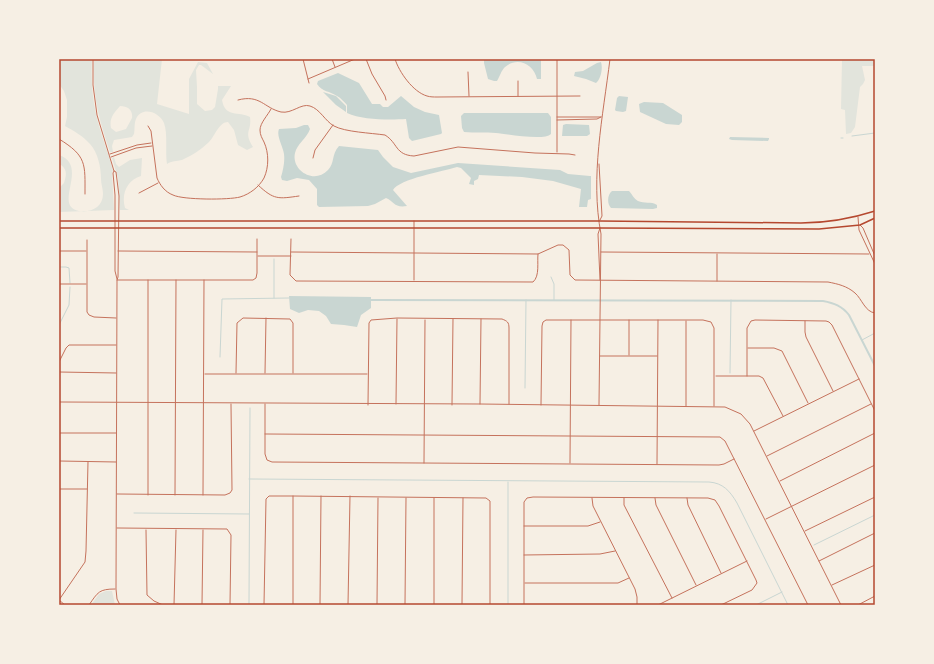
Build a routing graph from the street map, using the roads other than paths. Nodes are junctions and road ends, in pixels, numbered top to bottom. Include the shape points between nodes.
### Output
1 (93, 59) edge
2 (303, 59) edge
3 (332, 59) edge
4 (356, 59) edge
5 (366, 59) edge
6 (395, 59) edge
7 (557, 59) edge
8 (610, 59) edge
9 (335, 67) junction
10 (468, 72) dead end
11 (308, 79) junction
12 (518, 81) dead end
13 (309, 83) dead end
14 (469, 96) junction
15 (580, 96) dead end
16 (518, 97) junction
17 (557, 97) junction
18 (238, 100) dead end
19 (386, 100) dead end
20 (272, 108) junction
21 (557, 117) junction
22 (602, 117) junction
23 (557, 120) junction
24 (333, 125) junction
25 (148, 126) dead end
26 (59, 139) edge
27 (152, 143) junction
28 (152, 146) junction
29 (557, 153) junction
30 (110, 154) junction
31 (575, 156) dead end
32 (111, 157) junction
33 (313, 158) dead end
34 (599, 161) junction
35 (114, 171) junction
36 (159, 183) junction
37 (258, 185) junction
38 (139, 193) dead end
39 (85, 194) dead end
40 (299, 196) dead end
41 (875, 211) edge
42 (858, 216) junction
43 (875, 218) edge
44 (59, 221) edge
45 (114, 221) junction
46 (119, 221) junction
47 (414, 221) junction
48 (600, 221) junction
49 (860, 225) junction
50 (59, 228) edge
51 (114, 228) junction
52 (118, 228) junction
53 (414, 228) junction
54 (600, 228) junction
55 (257, 239) dead end
56 (291, 239) dead end
57 (87, 240) dead end
58 (59, 251) edge
59 (118, 251) junction
60 (86, 252) junction
61 (258, 252) junction
62 (291, 252) junction
63 (601, 252) junction
64 (414, 253) junction
65 (717, 253) junction
66 (538, 254) junction
67 (870, 254) junction
68 (875, 255) edge
69 (258, 256) junction
70 (291, 256) junction
71 (875, 264) edge
72 (117, 280) junction
73 (148, 280) junction
74 (176, 280) junction
75 (204, 280) junction
76 (414, 280) junction
77 (600, 281) junction
78 (717, 281) junction
79 (59, 284) edge
80 (87, 284) junction
81 (875, 313) edge
82 (116, 318) junction
83 (266, 318) junction
84 (397, 318) junction
85 (425, 319) junction
86 (453, 319) junction
87 (481, 319) junction
88 (571, 319) junction
89 (600, 319) junction
90 (629, 319) junction
91 (658, 319) junction
92 (686, 320) junction
93 (805, 320) junction
94 (116, 345) junction
95 (747, 348) junction
96 (599, 356) junction
97 (629, 356) junction
98 (658, 356) junction
99 (59, 362) edge
100 (59, 372) edge
101 (116, 373) junction
102 (204, 374) junction
103 (236, 374) junction
104 (265, 374) junction
105 (293, 374) junction
106 (368, 374) junction
107 (714, 376) junction
108 (747, 376) junction
109 (859, 379) junction
110 (834, 391) junction
111 (59, 402) edge
112 (117, 403) junction
113 (148, 403) junction
114 (176, 403) junction
115 (204, 403) junction
116 (231, 404) junction
117 (265, 404) junction
118 (396, 404) junction
119 (452, 404) junction
120 (480, 404) junction
121 (808, 404) junction
122 (871, 404) junction
123 (368, 405) junction
124 (424, 405) junction
125 (509, 405) junction
126 (541, 405) junction
127 (570, 406) junction
128 (599, 406) junction
129 (658, 406) junction
130 (686, 406) junction
131 (714, 406) junction
132 (875, 411) edge
133 (783, 417) junction
134 (754, 431) junction
135 (59, 433) edge
136 (116, 433) junction
137 (875, 433) edge
138 (265, 434) junction
139 (424, 434) junction
140 (570, 436) junction
141 (657, 436) junction
142 (766, 456) junction
143 (734, 458) junction
144 (59, 461) edge
145 (88, 462) junction
146 (116, 462) junction
147 (424, 463) junction
148 (570, 464) junction
149 (657, 464) junction
150 (875, 465) edge
151 (779, 482) junction
152 (59, 489) edge
153 (87, 489) junction
154 (116, 494) junction
155 (148, 494) junction
156 (175, 495) junction
157 (203, 495) junction
158 (293, 496) junction
159 (321, 496) junction
160 (350, 496) junction
161 (378, 496) junction
162 (406, 496) junction
163 (434, 497) junction
164 (463, 497) junction
165 (875, 497) edge
166 (592, 498) junction
167 (624, 498) junction
168 (655, 498) junction
169 (687, 498) junction
170 (792, 507) junction
171 (765, 519) junction
172 (601, 522) junction
173 (524, 526) junction
174 (117, 528) junction
175 (146, 529) junction
176 (176, 529) junction
177 (203, 529) junction
178 (805, 532) junction
179 (875, 533) edge
180 (615, 550) junction
181 (524, 555) junction
182 (747, 561) junction
183 (819, 561) junction
184 (875, 565) edge
185 (722, 573) junction
186 (630, 578) junction
187 (524, 583) junction
188 (696, 586) junction
189 (832, 586) junction
190 (116, 589) junction
191 (875, 596) edge
192 (672, 598) junction
193 (59, 600) edge
194 (65, 605) edge
195 (89, 605) edge
196 (120, 605) edge
197 (163, 605) edge
198 (174, 605) edge
199 (202, 605) edge
200 (230, 605) edge
201 (264, 605) edge
202 (293, 605) edge
203 (320, 605) edge
204 (348, 605) edge
205 (377, 605) edge
206 (405, 605) edge
207 (434, 605) edge
208 (462, 605) edge
209 (490, 605) edge
210 (524, 605) edge
211 (637, 605) edge
212 (658, 605) edge
213 (721, 605) edge
214 (808, 605) edge
215 (841, 605) edge
216 (858, 605) edge

1 - 30 street via 94,101
2 - 11 street
3 - 9 street
4 - 9 street
5 - 19 street
6 - 14 street via 406,79 426,96
7 - 17 street
8 - 22 street
9 - 11 street
10 - 14 street
11 - 13 street
12 - 16 street
14 - 16 street
15 - 17 street
16 - 17 street
17 - 21 street
18 - 20 street via 259,100
20 - 24 street via 284,112 312,106
20 - 37 street via 261,126 260,132 268,156 263,179
21 - 22 street
21 - 23 street
22 - 23 street
22 - 34 street
23 - 29 street
24 - 29 street via 385,135 397,149 408,156 458,147
24 - 33 street via 315,150
25 - 27 street
26 - 39 street via 71,146 81,157 85,169
27 - 28 street
27 - 30 street
28 - 32 street via 136,148
28 - 36 street
29 - 31 street
30 - 32 street
32 - 35 street
34 - 48 street via 597,193
34 - 48 street via 602,216
35 - 45 street
35 - 46 street via 118,188
36 - 37 street via 169,193 180,198 233,198 248,194
36 - 38 street
37 - 40 street via 275,197
41 - 42 main road
42 - 48 main road via 814,223
42 - 49 street
43 - 49 main road
44 - 45 main road
45 - 46 main road
45 - 51 street
46 - 47 main road
46 - 52 street
47 - 48 main road
47 - 53 street
48 - 54 street
49 - 54 main road via 819,230
49 - 67 street via 859,230
49 - 68 street
50 - 51 main road
51 - 52 main road
51 - 72 street
52 - 53 main road
52 - 59 street
53 - 54 main road
53 - 64 street
54 - 63 street
54 - 77 street
55 - 61 street
56 - 62 street
57 - 60 street
58 - 60 street
59 - 61 street
59 - 72 street
60 - 80 street
61 - 69 street
62 - 64 street
62 - 70 street
63 - 65 street
63 - 77 street
64 - 66 street
64 - 76 street
65 - 67 street
65 - 78 street
66 - 76 street via 537,275 533,282
66 - 77 street via 563,245 570,253 572,279
67 - 71 street
69 - 70 street
69 - 75 street via 256,278
70 - 76 street via 290,275 296,281
72 - 73 street
72 - 82 street
73 - 74 street
73 - 113 street
74 - 75 street
74 - 114 street
75 - 102 street
77 - 78 street
77 - 89 street
78 - 81 street via 839,284 856,294 868,310
79 - 80 street
80 - 82 street via 89,316
82 - 94 street
83 - 103 street via 243,318 237,323
83 - 104 street
83 - 105 street via 290,319 293,323
84 - 85 street
84 - 106 street via 371,320 369,323
84 - 118 street
85 - 86 street
85 - 124 street
86 - 87 street
86 - 119 street
87 - 120 street
87 - 125 street via 502,319 509,324
88 - 89 street
88 - 126 street via 549,319 544,321 542,326
88 - 127 street
89 - 90 street
89 - 96 street
90 - 91 street
90 - 97 street
91 - 92 street
91 - 98 street
92 - 107 street via 711,322 714,328
92 - 130 street
93 - 95 street via 755,320 749,323
93 - 109 street via 830,322
93 - 110 street via 806,337
94 - 99 street via 69,345
94 - 101 street
95 - 108 street
95 - 121 street via 780,350
96 - 97 street
96 - 128 street
97 - 98 street
98 - 129 street
100 - 101 street
101 - 112 street
102 - 103 street
102 - 115 street
103 - 104 street
104 - 105 street
105 - 106 street
106 - 123 street
107 - 108 street
107 - 131 street
108 - 133 street via 764,379
109 - 110 street
109 - 122 street
110 - 121 street
111 - 112 street
112 - 113 street
112 - 136 street
113 - 114 street
113 - 155 street
114 - 115 street
114 - 156 street
115 - 116 street
115 - 157 street
116 - 117 street
116 - 157 street via 232,490 230,494
117 - 123 street
117 - 138 street
118 - 123 street
118 - 124 street
119 - 120 street
119 - 124 street
120 - 125 street
121 - 133 street
122 - 132 street
122 - 142 street
124 - 139 street
125 - 126 street
126 - 127 street
127 - 128 street
127 - 140 street
128 - 129 street
129 - 130 street
129 - 141 street
130 - 131 street
131 - 134 street via 736,411 746,419
133 - 134 street
134 - 142 street
135 - 136 street
136 - 146 street
137 - 151 street
138 - 139 street
138 - 147 street via 265,454 267,460 272,462
139 - 140 street
139 - 147 street
140 - 141 street
140 - 148 street
141 - 143 street via 722,437
141 - 149 street
142 - 151 street
143 - 149 street via 720,464
143 - 171 street
144 - 145 street
145 - 146 street
145 - 153 street
146 - 154 street
147 - 148 street
148 - 149 street
150 - 170 street
151 - 170 street
152 - 153 street
153 - 193 street via 85,562
154 - 155 street
154 - 174 street
155 - 156 street
156 - 157 street
158 - 159 street
158 - 201 street via 269,496 266,499
158 - 202 street
159 - 160 street
159 - 203 street
160 - 161 street
160 - 204 street
161 - 162 street
161 - 205 street
162 - 163 street
162 - 206 street
163 - 164 street
163 - 207 street
164 - 208 street
164 - 209 street via 484,497 489,500
165 - 178 street
166 - 167 street
166 - 172 street
166 - 173 street via 530,497 524,502
167 - 168 street
167 - 192 street via 624,505
168 - 169 street
168 - 188 street via 656,505
169 - 182 street via 715,500
169 - 185 street via 688,506
170 - 171 street
170 - 178 street
171 - 214 street
172 - 173 street via 588,526
172 - 180 street
173 - 181 street
174 - 175 street
174 - 190 street
175 - 176 street
175 - 197 street via 147,595
176 - 177 street
176 - 198 street
177 - 199 street
177 - 200 street via 227,529 231,535
178 - 183 street
179 - 183 street
180 - 181 street via 600,554
180 - 186 street
181 - 187 street
182 - 185 street
182 - 213 street via 756,585 752,590
183 - 189 street
184 - 189 street
185 - 188 street
186 - 187 street via 618,583
186 - 211 street via 635,589
187 - 210 street
188 - 192 street
189 - 215 street
190 - 195 street via 100,591
190 - 196 street
191 - 216 street
192 - 212 street
193 - 194 street

